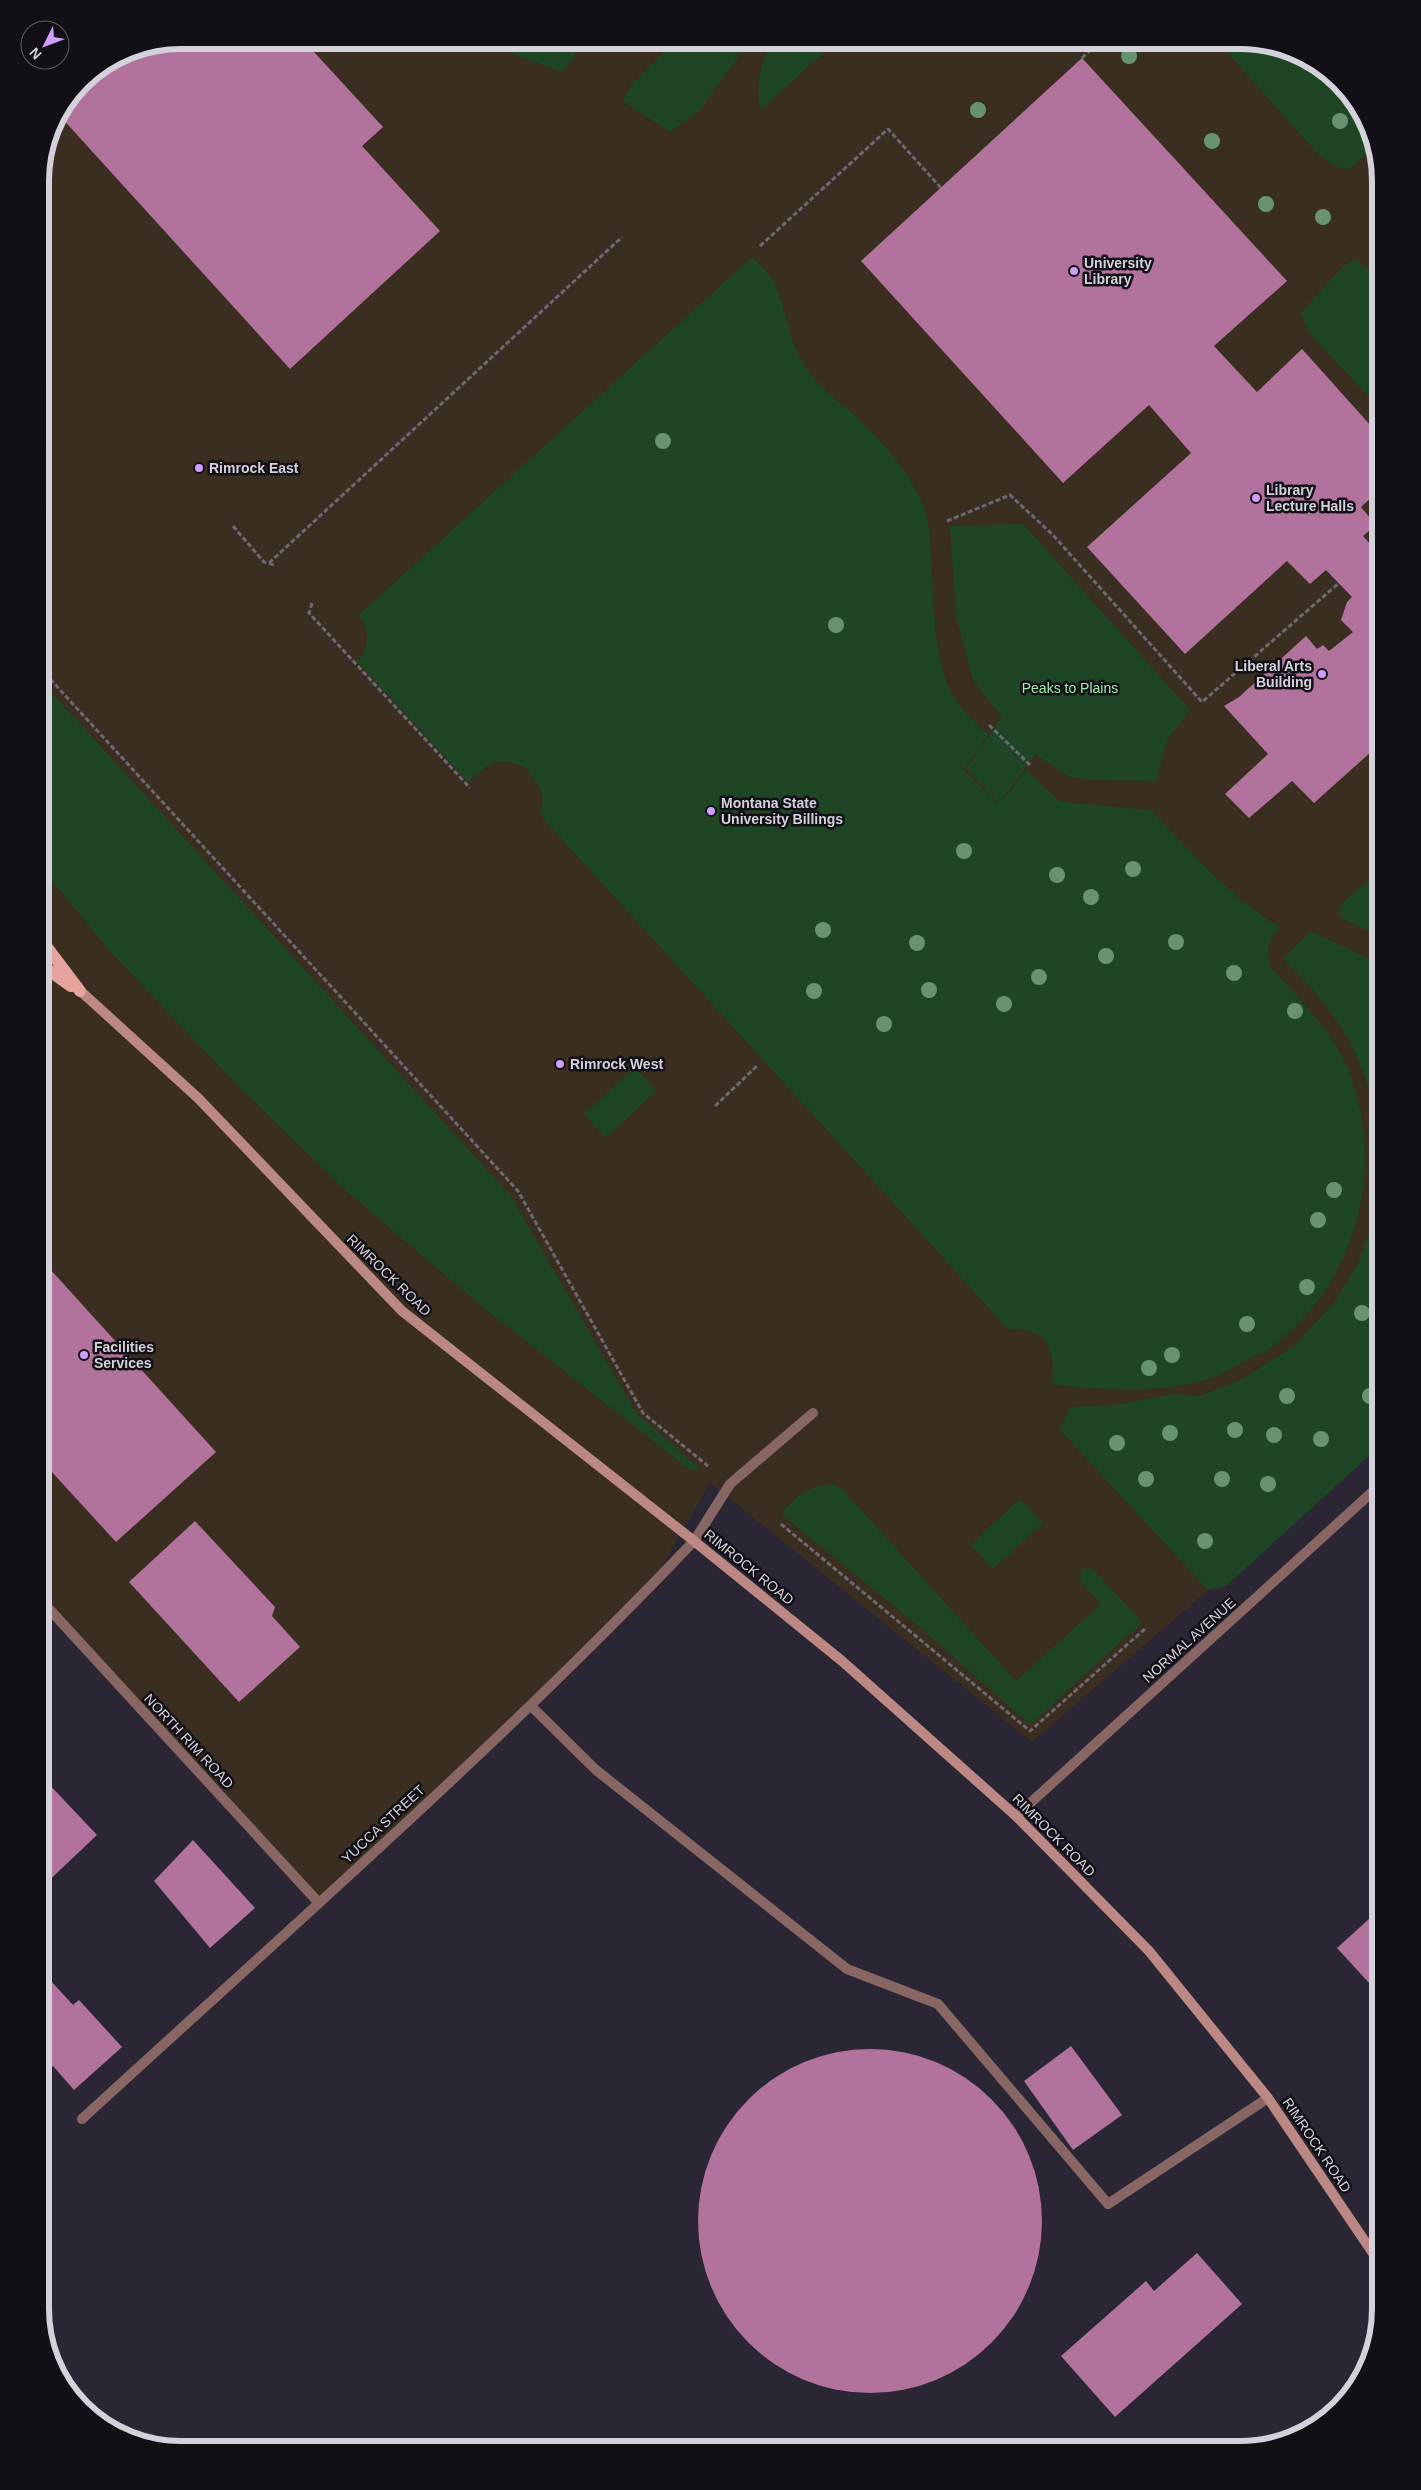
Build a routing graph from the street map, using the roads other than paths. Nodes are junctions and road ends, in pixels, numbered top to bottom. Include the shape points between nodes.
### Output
1 (49, 950) edge
2 (49, 956) edge
3 (49, 970) edge
4 (80, 992) junction
5 (814, 1413) dead end
6 (1372, 1492) edge
7 (694, 1541) junction
8 (49, 1609) edge
9 (531, 1706) junction
10 (1016, 1816) junction
11 (318, 1902) junction
12 (1268, 2098) junction
13 (82, 2119) dead end
14 (1372, 2252) edge

1 - 4 main road
2 - 4 main road, RIMROCK ROAD
3 - 4 main road
4 - 7 main road, RIMROCK ROAD via 198,1098 402,1311
5 - 7 street, YUCCA STREET via 730,1484
6 - 10 street, NORMAL AVENUE
7 - 9 street, YUCCA STREET
7 - 10 main road, RIMROCK ROAD via 842,1661
8 - 11 street, NORTH RIM ROAD
9 - 11 street, YUCCA STREET
9 - 12 street via 596,1770 848,1969 938,2004 1108,2204
10 - 12 main road, RIMROCK ROAD via 1149,1951
11 - 13 street, YUCCA STREET
12 - 14 main road, RIMROCK ROAD

